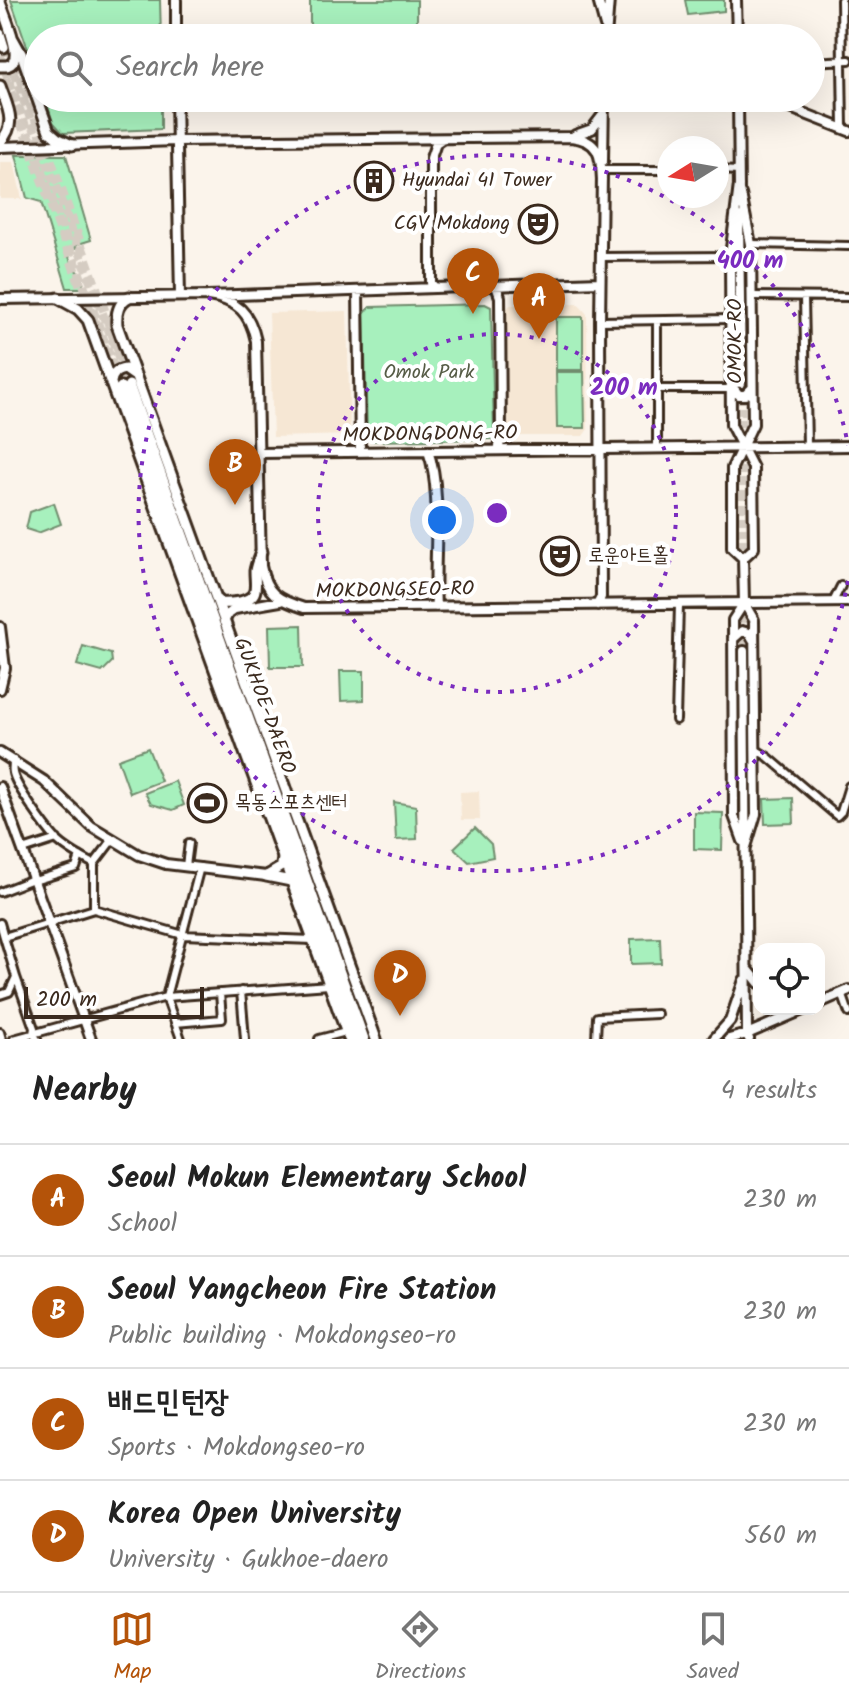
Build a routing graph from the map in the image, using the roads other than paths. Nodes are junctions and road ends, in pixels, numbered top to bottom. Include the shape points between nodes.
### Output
1 (176, 0) edge
2 (598, 0) edge
3 (609, 0) edge
4 (738, 0) edge
5 (841, 0) edge
6 (0, 2) edge
7 (176, 24) edge
8 (604, 24) edge
9 (607, 24) edge
10 (737, 24) edge
11 (0, 34) edge
12 (12, 37) junction
13 (4, 47) dead end
14 (845, 60) edge
15 (24, 61) edge
16 (825, 61) edge
17 (0, 66) edge
18 (0, 86) edge
19 (42, 112) edge
20 (176, 112) edge
21 (604, 112) joint
22 (738, 112) edge
23 (802, 112) edge
24 (846, 129) edge
25 (571, 137) junction
26 (442, 138) junction
27 (176, 141) junction
28 (0, 144) edge
29 (72, 145) junction
30 (657, 171) edge
31 (729, 171) edge
32 (739, 171) junction
33 (602, 175) junction
34 (739, 185) junction
35 (751, 244) junction
36 (849, 246) edge
37 (730, 256) junction
38 (601, 257) junction
39 (600, 282) junction
40 (496, 286) junction
41 (440, 288) junction
42 (358, 291) junction
43 (180, 296) junction
44 (208, 296) junction
45 (752, 296) junction
46 (129, 297) junction
47 (804, 297) junction
48 (849, 297) edge
49 (58, 298) junction
50 (0, 299) edge
51 (731, 319) junction
52 (600, 321) junction
53 (657, 321) junction
54 (111, 383) junction
55 (129, 383) junction
56 (741, 383) tunnel mouth
57 (731, 386) junction
58 (752, 388) junction
59 (657, 389) junction
60 (807, 446) junction
61 (849, 446) edge
62 (742, 447) junction
63 (657, 448) junction
64 (601, 449) junction
65 (498, 450) junction
66 (428, 451) junction
67 (360, 452) junction
68 (259, 453) junction
69 (261, 552) junction
70 (743, 558) junction
71 (841, 586) dead end
72 (215, 596) junction
73 (283, 602) junction
74 (833, 602) junction
75 (849, 602) edge
76 (744, 603) junction
77 (679, 604) junction
78 (597, 605) junction
79 (436, 607) junction
80 (224, 622) junction
81 (0, 627) edge
82 (733, 639) junction
83 (754, 642) junction
84 (744, 651) tunnel mouth
85 (0, 689) edge
86 (676, 720) dead end
87 (755, 749) junction
88 (0, 753) edge
89 (14, 760) junction
90 (849, 786) edge
91 (1, 792) edge
92 (57, 839) junction
93 (113, 839) junction
94 (189, 843) dead end
95 (746, 847) junction
96 (23, 850) junction
97 (80, 856) junction
98 (283, 856) junction
99 (94, 864) junction
100 (186, 866) junction
101 (200, 867) junction
102 (266, 876) junction
103 (34, 880) junction
104 (291, 881) junction
105 (0, 892) edge
106 (94, 909) junction
107 (0, 923) edge
108 (49, 923) junction
109 (183, 935) junction
110 (4, 937) junction
111 (313, 940) junction
112 (746, 971) junction
113 (16, 977) junction
114 (753, 977) edge
115 (329, 985) junction
116 (241, 991) junction
117 (846, 992) edge
118 (220, 993) junction
119 (0, 995) edge
120 (166, 997) junction
121 (825, 1001) edge
122 (849, 1013) edge
123 (657, 1014) dead end
124 (793, 1015) edge
125 (84, 1020) junction
126 (175, 1023) junction
127 (0, 1032) edge
128 (347, 1035) edge
129 (35, 1036) edge
130 (745, 1038) edge
131 (2, 1039) edge
132 (14, 1039) edge
133 (91, 1039) edge
134 (181, 1039) edge
135 (245, 1039) edge
136 (319, 1039) edge
137 (356, 1039) edge
138 (364, 1039) edge
139 (376, 1039) edge
140 (596, 1039) edge
141 (714, 1039) edge
142 (729, 1039) edge

1 - 7 main road
2 - 8 main road
3 - 9 main road
4 - 10 main road
5 - 14 street
6 - 12 main road
11 - 13 main road
12 - 15 main road
12 - 17 main road via 14,61
14 - 16 street
14 - 24 street
18 - 28 main road via 11,122
19 - 29 main road via 49,131
20 - 27 main road
21 - 25 main road via 592,129
21 - 33 main road
22 - 32 main road, OMOK-RO
23 - 24 main road
25 - 26 main road
25 - 33 main road via 594,146
26 - 27 main road
26 - 41 main road via 431,158 431,283
27 - 29 main road
27 - 43 main road
28 - 29 main road
30 - 33 street
31 - 32 street
32 - 34 main road, OMOK-RO
33 - 38 main road
34 - 35 main road, OMOK-RO
34 - 37 main road, OMOK-RO
34 - 56 main road, OMOK-RO
35 - 36 street
35 - 45 main road, OMOK-RO
37 - 38 street
37 - 51 main road, OMOK-RO
38 - 39 main road
39 - 40 main road
39 - 52 main road
40 - 41 main road
40 - 65 main road via 501,354
41 - 42 main road
42 - 44 main road
42 - 67 main road
43 - 44 main road
43 - 46 main road
44 - 68 main road via 239,307 253,330
45 - 47 street
45 - 58 main road, OMOK-RO
46 - 49 main road
46 - 55 main road via 116,317
47 - 48 street
47 - 60 street
49 - 50 main road
49 - 54 main road via 88,320
51 - 53 street, OMOK-RO
51 - 57 main road, OMOK-RO
52 - 53 street, OMOK-RO
52 - 64 main road
53 - 59 street
54 - 55 main road via 115,373 125,369 131,372
54 - 98 main road
55 - 72 main road
55 - 137 main road, GUKHOE-DAERO
55 - 138 main road, GUKHOE-DAERO
57 - 58 main road via 739,395
57 - 59 street, OMOK-RO
57 - 62 main road, OMOK-RO via 731,425
58 - 62 main road, OMOK-RO via 753,424
59 - 63 street
60 - 61 main road, MOKDONGDONG-RO
60 - 62 main road, MOKDONGDONG-RO
62 - 63 main road, MOKDONGDONG-RO
62 - 70 main road, OMOK-RO via 732,468 732,548
62 - 70 main road, OMOK-RO via 753,468 754,548
63 - 64 main road, MOKDONGDONG-RO
64 - 65 main road, MOKDONGDONG-RO
64 - 78 main road
65 - 66 main road, MOKDONGDONG-RO
66 - 67 main road, MOKDONGDONG-RO
66 - 79 main road via 435,502
67 - 68 main road, MOKDONGDONG-RO
68 - 69 main road
69 - 72 main road via 252,596 223,604
69 - 73 main road via 264,579
70 - 76 main road, OMOK-RO
71 - 74 street
72 - 80 main road
73 - 79 main road, MOKDONGSEO-RO via 304,608
73 - 80 main road, MOKDONGSEO-RO via 235,609
74 - 75 main road, MOKDONGSEO-RO
74 - 76 main road, MOKDONGSEO-RO
76 - 77 main road, MOKDONGSEO-RO
76 - 82 main road, OMOK-RO via 733,620
76 - 83 main road, OMOK-RO via 754,620
77 - 78 main road, MOKDONGSEO-RO
77 - 86 street
78 - 79 main road, MOKDONGSEO-RO
80 - 139 main road
81 - 85 main road via 5,668
82 - 83 main road via 746,632
82 - 95 main road, OMOK-RO via 734,816
83 - 87 main road, OMOK-RO
84 - 95 main road, OMOK-RO
87 - 90 street via 837,816
87 - 95 main road, OMOK-RO via 756,814
88 - 89 main road
89 - 92 street via 15,779
89 - 93 main road
91 - 96 main road
92 - 96 street
92 - 97 street
93 - 99 street
93 - 100 main road via 139,855
94 - 100 street
95 - 112 main road, OMOK-RO
96 - 103 main road
97 - 99 street
97 - 103 street via 76,868
98 - 102 main road via 281,867
98 - 104 main road
99 - 106 street
100 - 101 main road
101 - 102 main road
101 - 109 street
102 - 104 main road
103 - 105 street
103 - 108 main road
104 - 111 main road
106 - 108 street
106 - 109 street
107 - 110 street
108 - 110 street
108 - 125 main road
109 - 111 street
109 - 120 street
110 - 113 street
111 - 115 main road
112 - 114 main road
112 - 130 main road, OMOK-RO
112 - 141 main road via 730,1021
113 - 119 street via 9,992
113 - 129 street
115 - 116 street
115 - 128 main road
116 - 118 street
116 - 135 street
117 - 121 main road
117 - 122 street
118 - 120 street
118 - 126 street via 222,1019
120 - 125 street
120 - 126 street
123 - 140 street via 597,1017
124 - 130 main road
125 - 129 street
125 - 133 main road
126 - 134 street
127 - 131 street
128 - 136 street
129 - 132 street
130 - 142 main road

